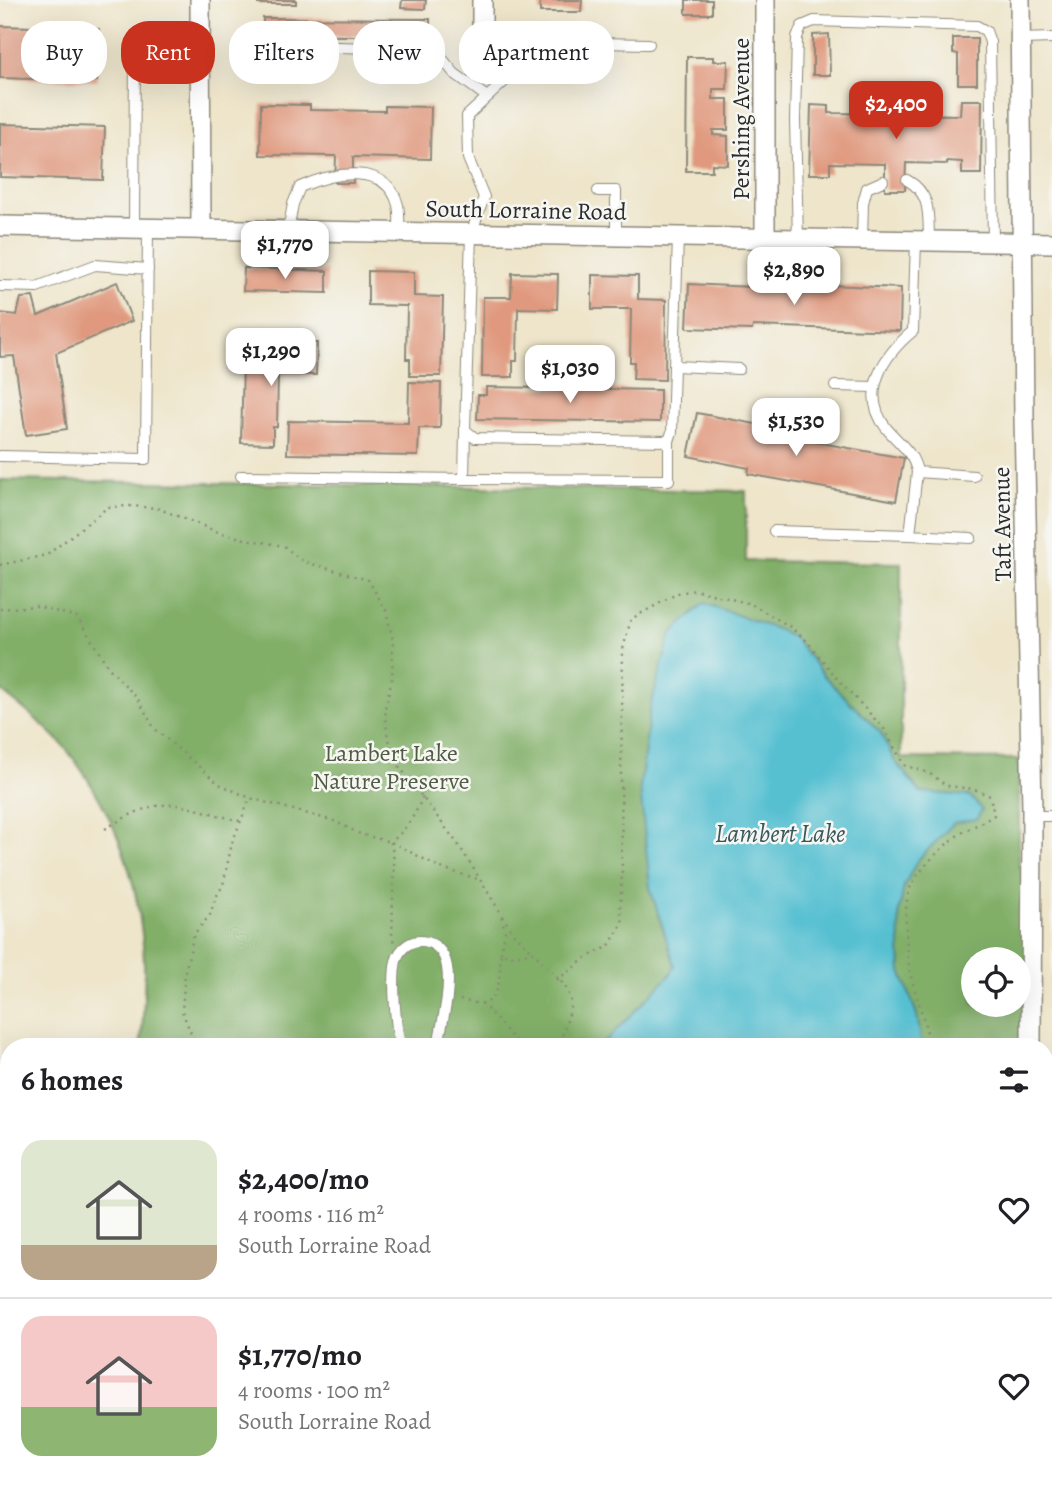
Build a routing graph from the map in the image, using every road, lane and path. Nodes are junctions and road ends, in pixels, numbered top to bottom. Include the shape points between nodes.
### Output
1 (200, 0) edge
2 (482, 0) edge
3 (765, 0) edge
4 (1020, 0) edge
5 (482, 21) edge
6 (1052, 38) edge
7 (1021, 39) junction
8 (649, 44) dead end
9 (339, 47) edge
10 (136, 84) edge
11 (487, 97) junction
12 (907, 180) dead end
13 (883, 181) dead end
14 (598, 191) dead end
15 (0, 226) edge
16 (141, 228) junction
17 (201, 229) junction
18 (288, 231) junction
19 (399, 233) junction
20 (471, 234) junction
21 (616, 236) junction
22 (678, 237) junction
23 (765, 239) junction
24 (798, 239) junction
25 (862, 240) junction
26 (923, 241) junction
27 (993, 243) junction
28 (1022, 243) junction
29 (1052, 243) edge
30 (148, 269) junction
31 (0, 286) edge
32 (675, 366) junction
33 (739, 369) dead end
34 (835, 386) dead end
35 (875, 387) junction
36 (465, 430) junction
37 (669, 441) junction
38 (0, 456) edge
39 (917, 472) junction
40 (241, 476) dead end
41 (974, 476) dead end
42 (464, 479) junction
43 (774, 531) dead end
44 (910, 535) junction
45 (971, 538) dead end
46 (0, 565) edge
47 (0, 609) edge
48 (423, 796) junction
49 (250, 798) junction
50 (1042, 816) edge
51 (240, 821) junction
52 (105, 829) dead end
53 (391, 842) junction
54 (482, 880) junction
55 (501, 911) junction
56 (402, 949) junction
57 (533, 952) junction
58 (501, 953) junction
59 (557, 980) junction
60 (446, 998) junction
61 (482, 1003) junction
62 (193, 1038) edge
63 (400, 1038) edge
64 (439, 1038) edge
65 (513, 1038) edge
66 (561, 1038) edge
67 (928, 1038) edge
68 (1031, 1038) edge

1 - 17 street
2 - 5 street
3 - 23 street, Pershing Avenue
4 - 7 street, Taft Avenue
6 - 7 lane
7 - 28 street, Taft Avenue
8 - 11 lane via 547,42
9 - 11 lane via 430,50
10 - 16 lane
11 - 20 lane via 467,116 468,158 484,197
12 - 26 lane via 920,188 927,204
13 - 25 lane via 867,188
14 - 21 lane via 616,191
15 - 16 street, South Lorraine Road
16 - 17 street, South Lorraine Road
16 - 30 lane
17 - 18 street, South Lorraine Road
18 - 19 street, South Lorraine Road
18 - 19 lane via 300,187 332,175 361,174 381,179 392,193 398,205
19 - 20 street, South Lorraine Road
20 - 21 street, South Lorraine Road
20 - 36 lane
21 - 22 street, South Lorraine Road
22 - 23 street, South Lorraine Road
22 - 32 lane
23 - 24 street, South Lorraine Road
24 - 25 street, South Lorraine Road
24 - 27 lane via 797,37 802,26 814,21 977,26 986,31 990,42
25 - 26 street, South Lorraine Road
26 - 27 street, South Lorraine Road
26 - 35 lane via 913,331 881,365
27 - 28 street, South Lorraine Road
28 - 29 street, South Lorraine Road
28 - 50 street, Taft Avenue
30 - 31 lane via 95,265 37,286
30 - 38 lane via 146,459
32 - 33 lane
32 - 37 lane
34 - 35 lane
35 - 39 lane via 884,425 915,460
36 - 37 lane via 475,438
36 - 42 lane
37 - 42 lane via 669,480
39 - 41 lane
39 - 44 lane
40 - 42 lane
43 - 44 lane
44 - 45 lane
46 - 48 path via 47,555 108,507 130,506 156,509 245,540 284,546 302,561 368,580 386,610 393,641 392,680 385,708 387,733 396,762
47 - 49 path via 36,606 77,617 154,728 219,784
48 - 53 path via 415,815
48 - 54 path
49 - 51 path
49 - 53 path
50 - 68 street, Taft Avenue
51 - 52 path via 167,803 148,807
51 - 62 path via 223,885 210,915 194,934 185,972 182,1011
53 - 54 path via 441,868
53 - 56 path via 392,939
54 - 55 path
55 - 57 path via 513,933
55 - 58 path via 505,932
56 - 60 lane via 420,941 439,947 447,968
56 - 63 lane via 396,962
57 - 58 path
57 - 59 path
58 - 61 path via 498,989 491,1000
59 - 66 path via 570,999
59 - 67 path via 608,947 623,923 623,649 631,619 678,593 696,590 751,604 807,641 884,729 904,765 929,773 947,786 990,796 994,815 955,837 909,889 907,952
60 - 61 path
60 - 64 lane
61 - 65 path

